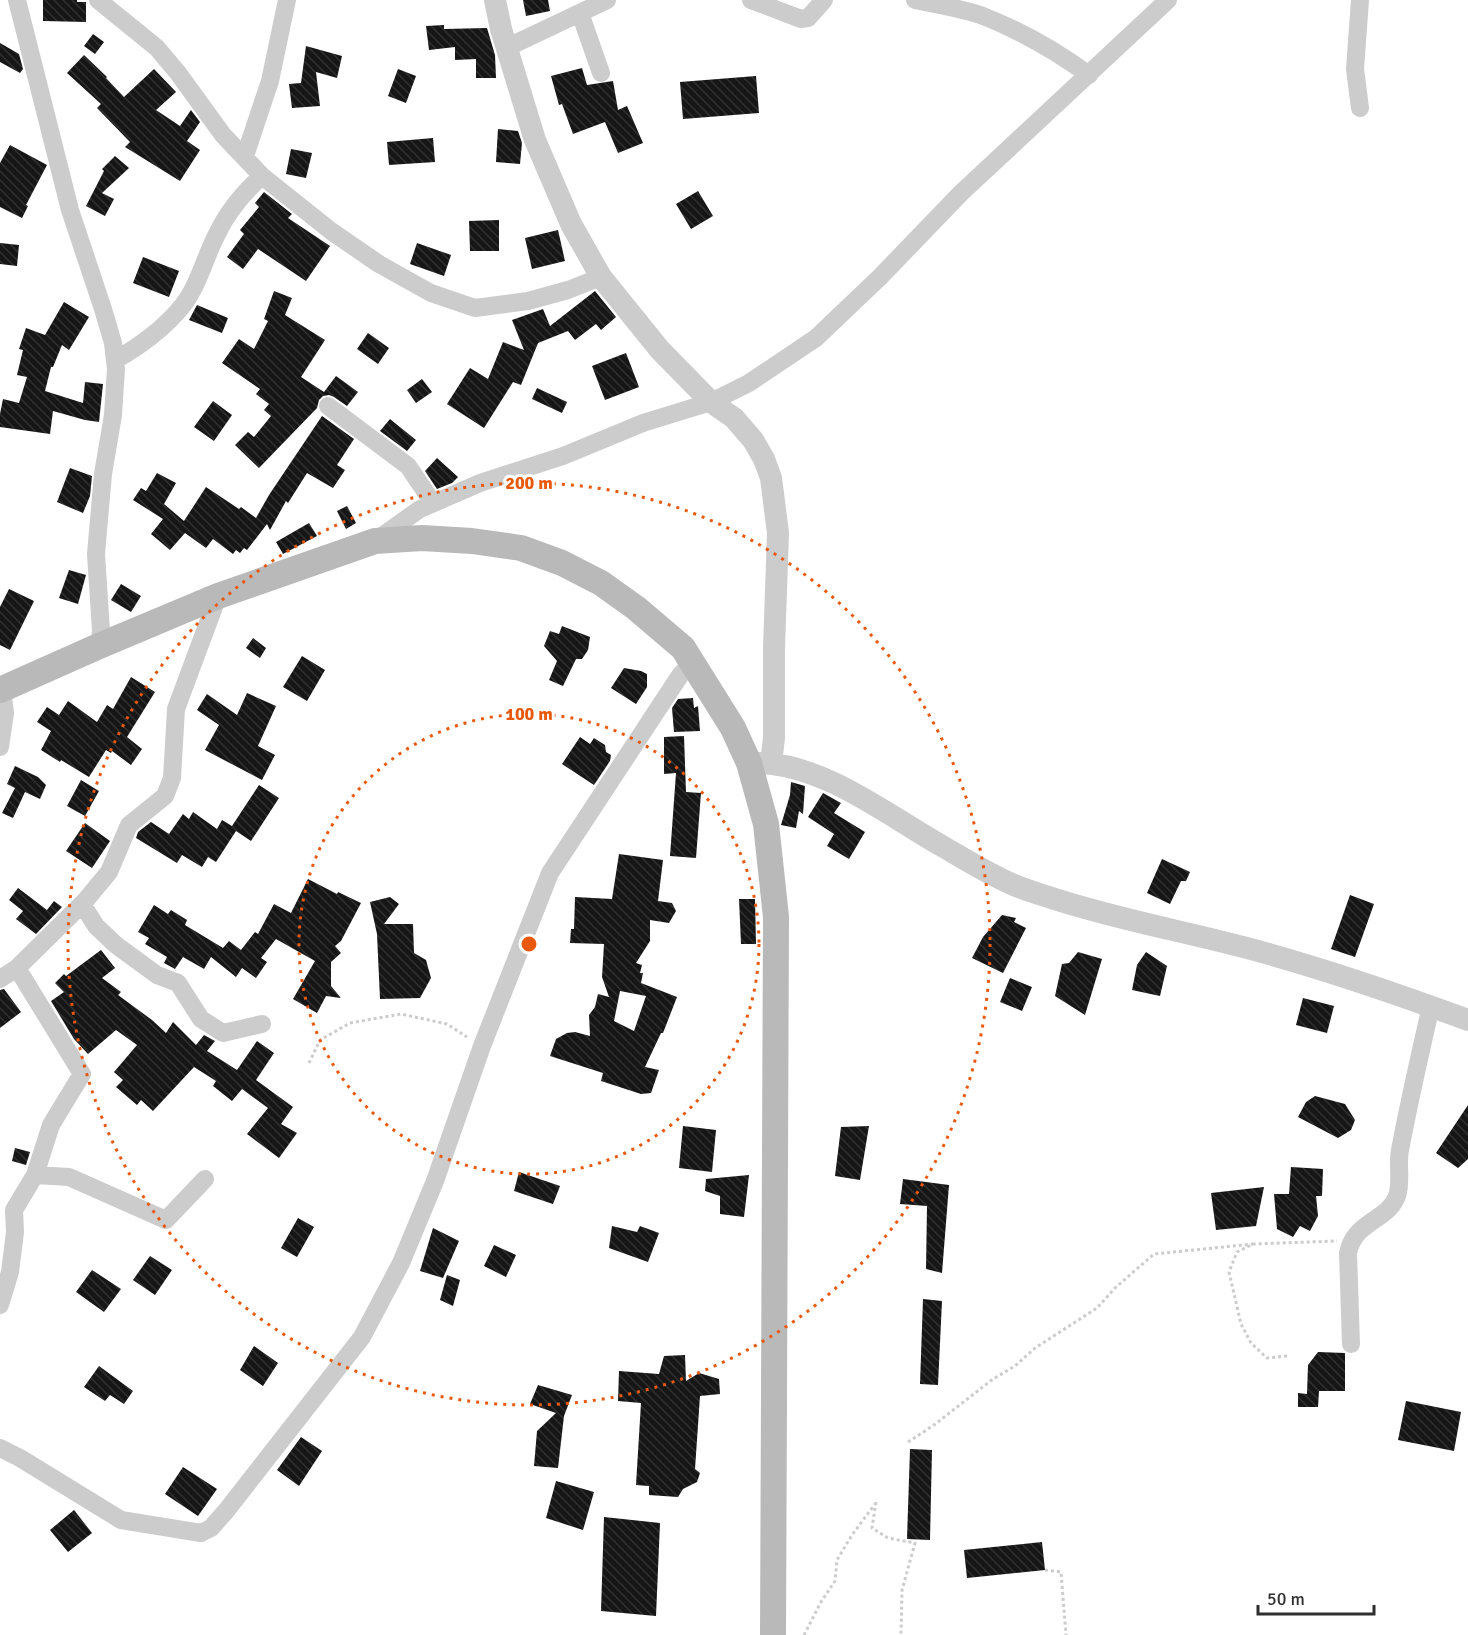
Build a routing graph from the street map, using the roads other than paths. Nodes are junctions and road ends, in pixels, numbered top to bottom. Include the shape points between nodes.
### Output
1 (17, 0) edge
2 (98, 0) edge
3 (287, 0) edge
4 (495, 0) edge
5 (607, 0) edge
6 (751, 0) edge
7 (824, 0) edge
8 (915, 0) edge
9 (1168, 0) edge
10 (1360, 0) edge
11 (580, 13) junction
12 (508, 47) junction
13 (601, 73) dead end
14 (1089, 75) junction
15 (1360, 108) dead end
16 (245, 156) junction
17 (262, 176) junction
18 (601, 277) junction
19 (115, 360) junction
20 (711, 402) junction
21 (328, 406) dead end
22 (433, 503) junction
23 (375, 541) junction
24 (218, 596) junction
25 (99, 646) junction
26 (693, 662) junction
27 (1, 690) edge
28 (0, 747) edge
29 (760, 763) junction
30 (82, 904) junction
31 (17, 968) junction
32 (0, 979) edge
33 (1431, 1006) junction
34 (1468, 1020) edge
35 (262, 1024) dead end
36 (35, 1175) junction
37 (205, 1179) dead end
38 (0, 1305) edge
39 (1351, 1344) dead end
40 (0, 1448) edge
41 (773, 1635) edge

1 - 19 street via 70,210 103,309
2 - 16 street via 157,48 223,135
3 - 16 street via 270,81
4 - 12 street
5 - 11 street
6 - 7 street via 801,19 808,18
8 - 14 street via 981,16 1020,32
9 - 14 street
10 - 15 street via 1355,69
11 - 12 street
11 - 13 street
12 - 18 street via 535,140 571,224
14 - 20 street via 961,193 816,338 749,383
16 - 17 street
17 - 18 street via 379,264 431,293 475,308 528,301
17 - 19 street via 231,209 183,305 130,352
18 - 20 street via 660,350
19 - 25 street via 113,415 96,554
20 - 22 street via 643,423
20 - 29 street via 734,418 753,440 771,478 778,533 774,738
21 - 22 street via 408,466
22 - 23 street
23 - 24 main road
23 - 26 main road via 472,541 521,548 562,563 601,583 636,608 683,648
24 - 25 main road
24 - 30 street via 176,709 172,778 165,795 129,825 109,872
25 - 27 main road
26 - 29 main road via 733,728
26 - 40 street via 681,674 550,873 482,1046 435,1181 401,1263 362,1337 211,1528 201,1533 120,1520
27 - 28 street via 4,713
29 - 33 street via 811,774 846,790 1015,885 1088,910 1269,954
29 - 41 main road via 776,917
30 - 31 street
30 - 35 street via 96,926 116,945 157,975 178,983 201,1019 224,1033
31 - 32 street
31 - 36 street via 82,1074 51,1125
33 - 34 street
33 - 39 street via 1399,1154 1398,1193 1392,1207 1368,1222 1350,1240
36 - 37 street via 69,1177 166,1220
36 - 38 street via 14,1210 10,1272

